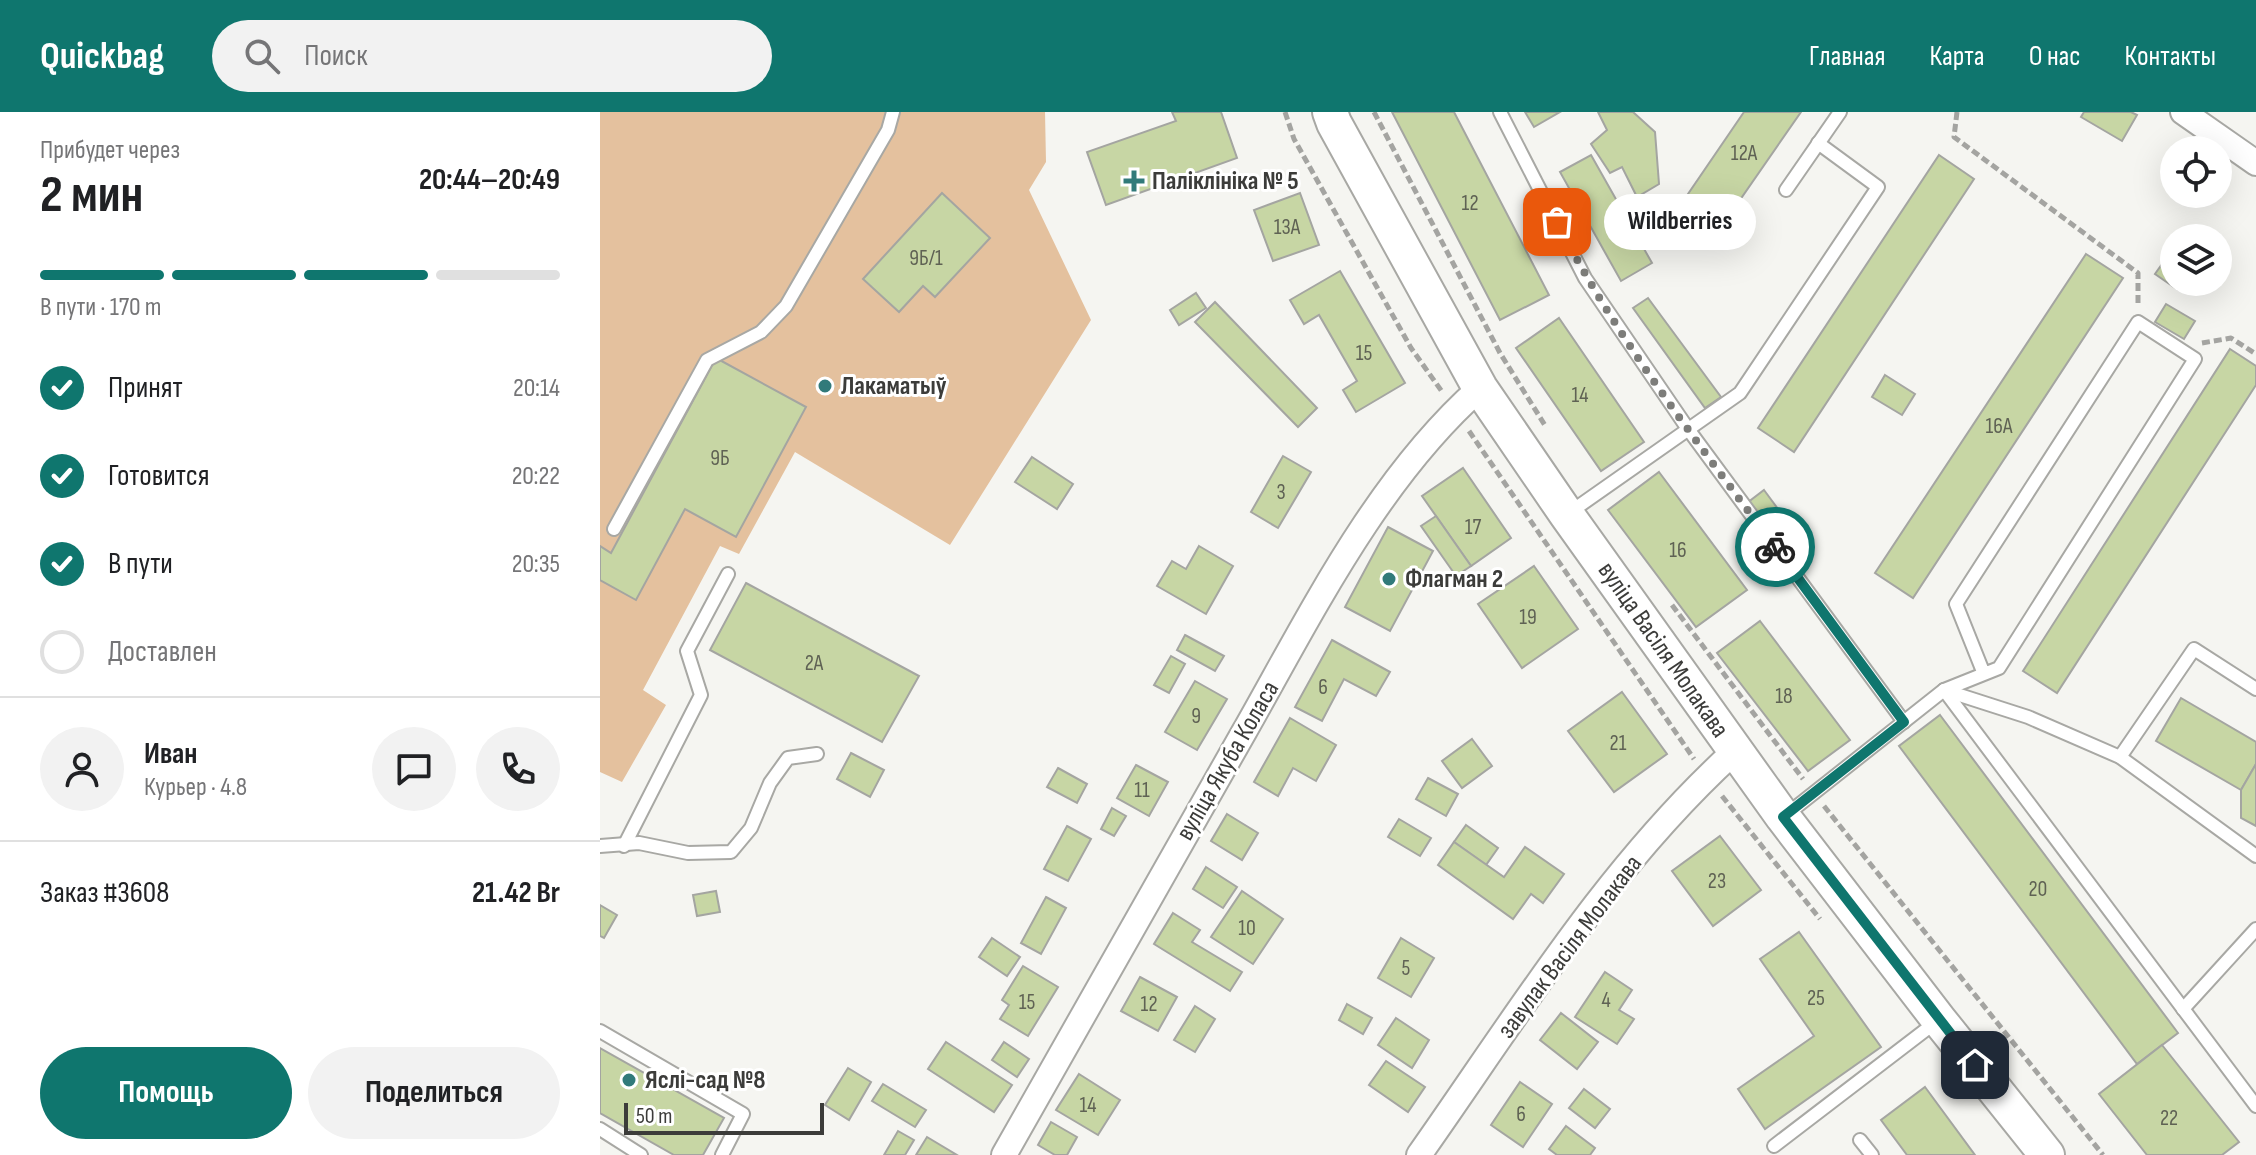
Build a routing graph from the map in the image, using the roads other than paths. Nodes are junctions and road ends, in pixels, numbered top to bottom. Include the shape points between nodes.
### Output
1 (893, 112) edge
2 (1330, 112) edge
3 (1500, 112) edge
4 (1840, 112) edge
5 (2183, 112) edge
6 (1818, 143) junction
7 (2256, 163) edge
8 (1786, 190) dead end
9 (1480, 388) junction
10 (1688, 429) junction
11 (1567, 515) junction
12 (614, 529) dead end
13 (728, 574) dead end
14 (1984, 674) junction
15 (2256, 689) edge
16 (1944, 690) junction
17 (1904, 722) junction
18 (1735, 751) junction
19 (817, 754) dead end
20 (2120, 757) junction
21 (1783, 817) junction
22 (600, 846) edge
23 (624, 846) junction
24 (2256, 856) edge
25 (2256, 929) edge
26 (2183, 1009) junction
27 (1939, 1020) junction
28 (600, 1031) edge
29 (2256, 1106) edge
30 (600, 1129) edge
31 (1860, 1140) dead end
32 (1774, 1146) dead end
33 (641, 1155) edge
34 (722, 1155) edge
35 (1004, 1155) edge
36 (1419, 1155) edge
37 (1872, 1155) edge
38 (2047, 1155) edge

1 - 12 lane via 888,130 786,306 761,332 707,360
2 - 9 street, вуліца Васіля Молакава
3 - 10 lane via 1585,278
4 - 6 lane
5 - 7 street
6 - 8 lane
6 - 10 lane via 1878,187 1740,393
9 - 11 street, вуліца Васіля Молакава
9 - 35 street, вуліца Якуба Коласа via 1395,481 1318,601
10 - 11 lane
10 - 17 lane
11 - 18 street, вуліца Васіля Молакава
13 - 23 lane via 687,651 701,695
14 - 14 lane via 1999,668 2195,359 2138,322 1956,604
14 - 16 lane
15 - 20 lane via 2194,649
16 - 17 lane
16 - 20 lane via 2028,717
16 - 26 lane
17 - 21 lane
18 - 21 street, вуліца Васіля Молакава
18 - 36 street, завулак Васіля Молакава via 1607,889
19 - 23 lane via 788,758 770,783 751,828 731,852
20 - 24 lane
21 - 27 street, вуліца Васіля Молакава
22 - 23 lane
25 - 26 lane
26 - 29 lane
27 - 32 lane
27 - 38 street, вуліца Васіля Молакава
28 - 34 lane via 743,1114
30 - 33 lane
31 - 37 lane

